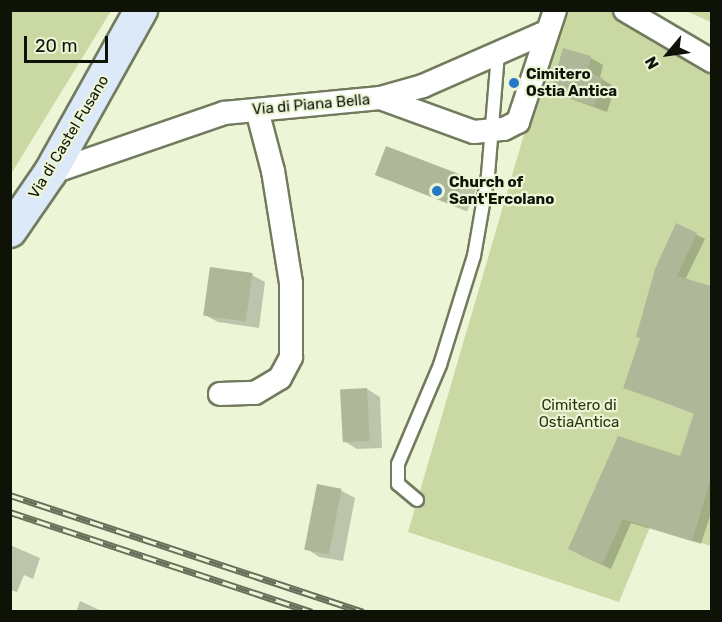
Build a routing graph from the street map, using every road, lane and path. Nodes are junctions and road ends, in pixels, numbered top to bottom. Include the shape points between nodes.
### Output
1 (141, 10) edge
2 (555, 10) edge
3 (625, 10) edge
4 (544, 33) junction
5 (498, 54) junction
6 (711, 61) edge
7 (380, 98) junction
8 (534, 102) dead end
9 (257, 110) junction
10 (518, 122) junction
11 (489, 133) junction
12 (51, 173) junction
13 (10, 231) edge
14 (220, 394) dead end
15 (417, 500) dead end

1 - 12 street, Via di Castel Fusano
2 - 4 street
3 - 6 street
4 - 5 street, Via di Piana Bella
4 - 10 street
5 - 7 street, Via di Piana Bella via 423,86
5 - 11 lane via 499,81
7 - 9 street, Via di Piana Bella
7 - 11 street via 474,132
8 - 10 street
9 - 12 street, Via di Piana Bella via 224,113
9 - 14 street via 273,171 291,283 291,357 280,378 255,393
10 - 11 street
11 - 15 lane via 488,175 474,256 440,365 398,464 398,484
12 - 13 street, Via di Castel Fusano

